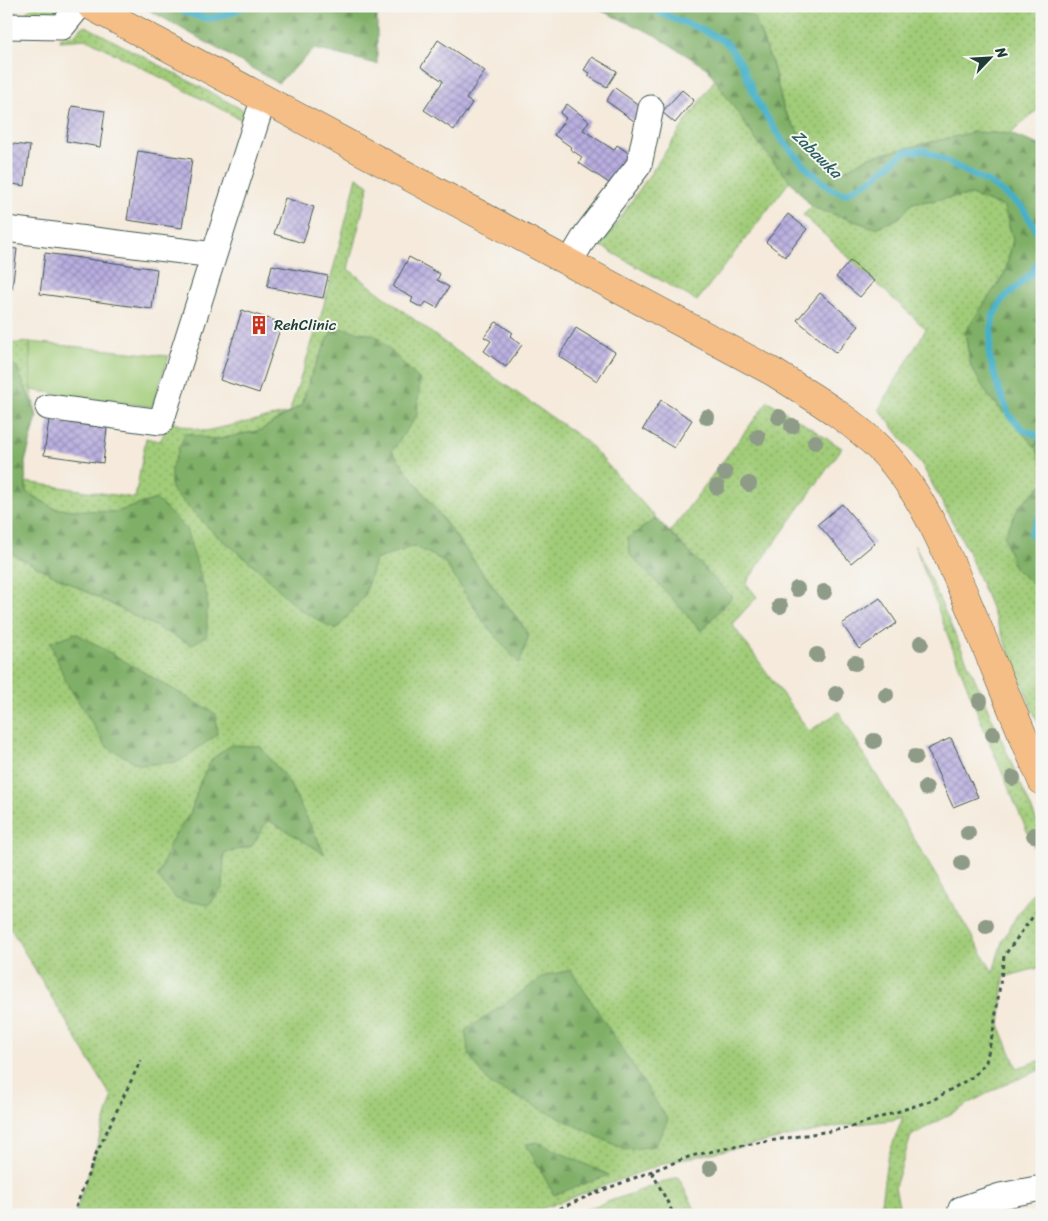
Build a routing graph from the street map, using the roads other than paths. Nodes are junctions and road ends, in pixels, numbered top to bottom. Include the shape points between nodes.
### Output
1 (79, 6) edge
2 (91, 6) edge
3 (6, 26) edge
4 (265, 100) junction
5 (651, 108) dead end
6 (6, 229) edge
7 (214, 255) junction
8 (569, 263) junction
9 (48, 407) dead end
10 (1042, 781) edge
11 (1042, 1188) edge
12 (960, 1215) edge

1 - 3 street via 62,27
2 - 4 main road
4 - 7 street via 258,113
4 - 8 main road
5 - 8 street via 639,165 587,233
6 - 7 street
7 - 9 street via 161,422
8 - 10 main road via 773,372 841,416 883,452 920,504 950,562
11 - 12 street via 1000,1196 961,1209

